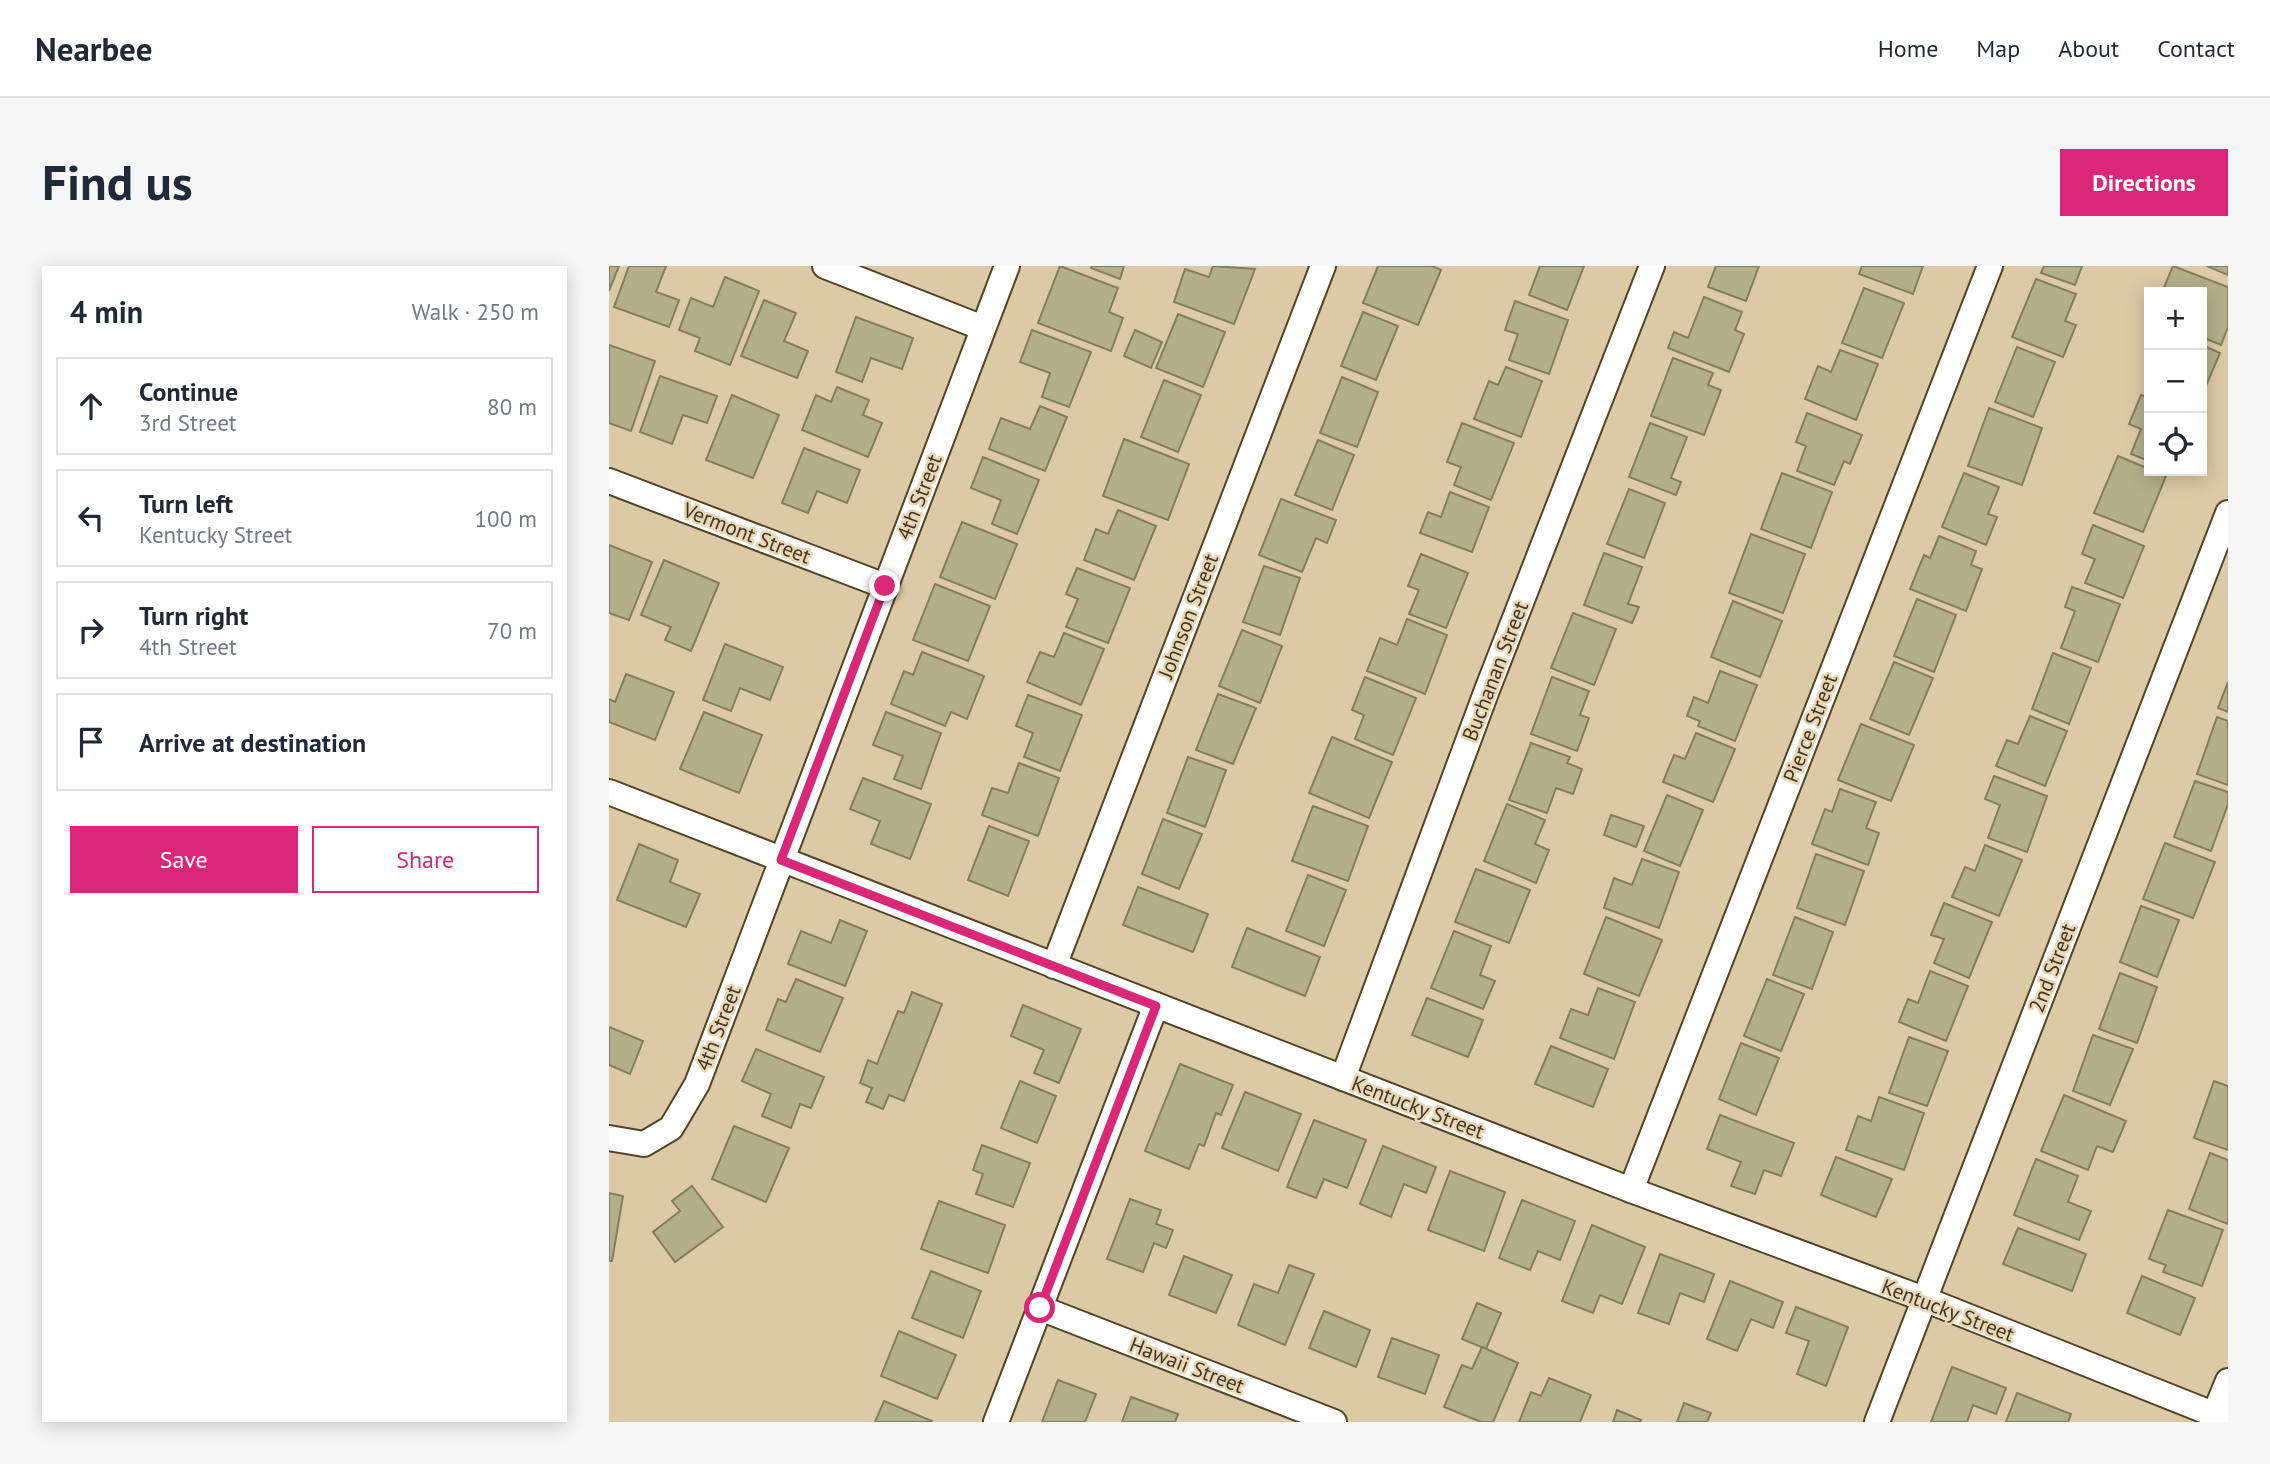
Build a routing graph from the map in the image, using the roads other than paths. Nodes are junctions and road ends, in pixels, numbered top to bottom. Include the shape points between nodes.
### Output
1 (825, 266) edge
2 (1007, 266) edge
3 (1323, 266) edge
4 (1652, 266) edge
5 (1990, 266) edge
6 (983, 328) junction
7 (609, 481) edge
8 (2228, 513) edge
9 (885, 586) junction
10 (609, 792) edge
11 (781, 860) junction
12 (1054, 966) junction
13 (1156, 1006) junction
14 (1343, 1078) junction
15 (609, 1138) edge
16 (1631, 1190) junction
17 (1924, 1299) junction
18 (1040, 1308) junction
19 (2228, 1381) edge
20 (2221, 1418) edge
21 (996, 1422) edge
22 (1334, 1422) edge
23 (1877, 1422) edge

1 - 6 street
2 - 6 street, 4th Street
3 - 12 street, Johnson Street
4 - 14 street, Buchanan Street
5 - 16 street, Pierce Street
6 - 9 street, 4th Street
7 - 9 street, Vermont Street
8 - 17 street, 2nd Street
9 - 11 street, 4th Street
10 - 11 street, Kentucky Street
11 - 12 street, Kentucky Street
11 - 15 street, 4th Street via 697,1084 671,1128 644,1144
12 - 13 street, Kentucky Street
13 - 14 street, Kentucky Street
13 - 18 street
14 - 16 street, Kentucky Street
16 - 17 street, Kentucky Street
17 - 20 street, Kentucky Street
17 - 23 street, 2nd Street
18 - 21 street
18 - 22 street, Hawaii Street
19 - 20 street

